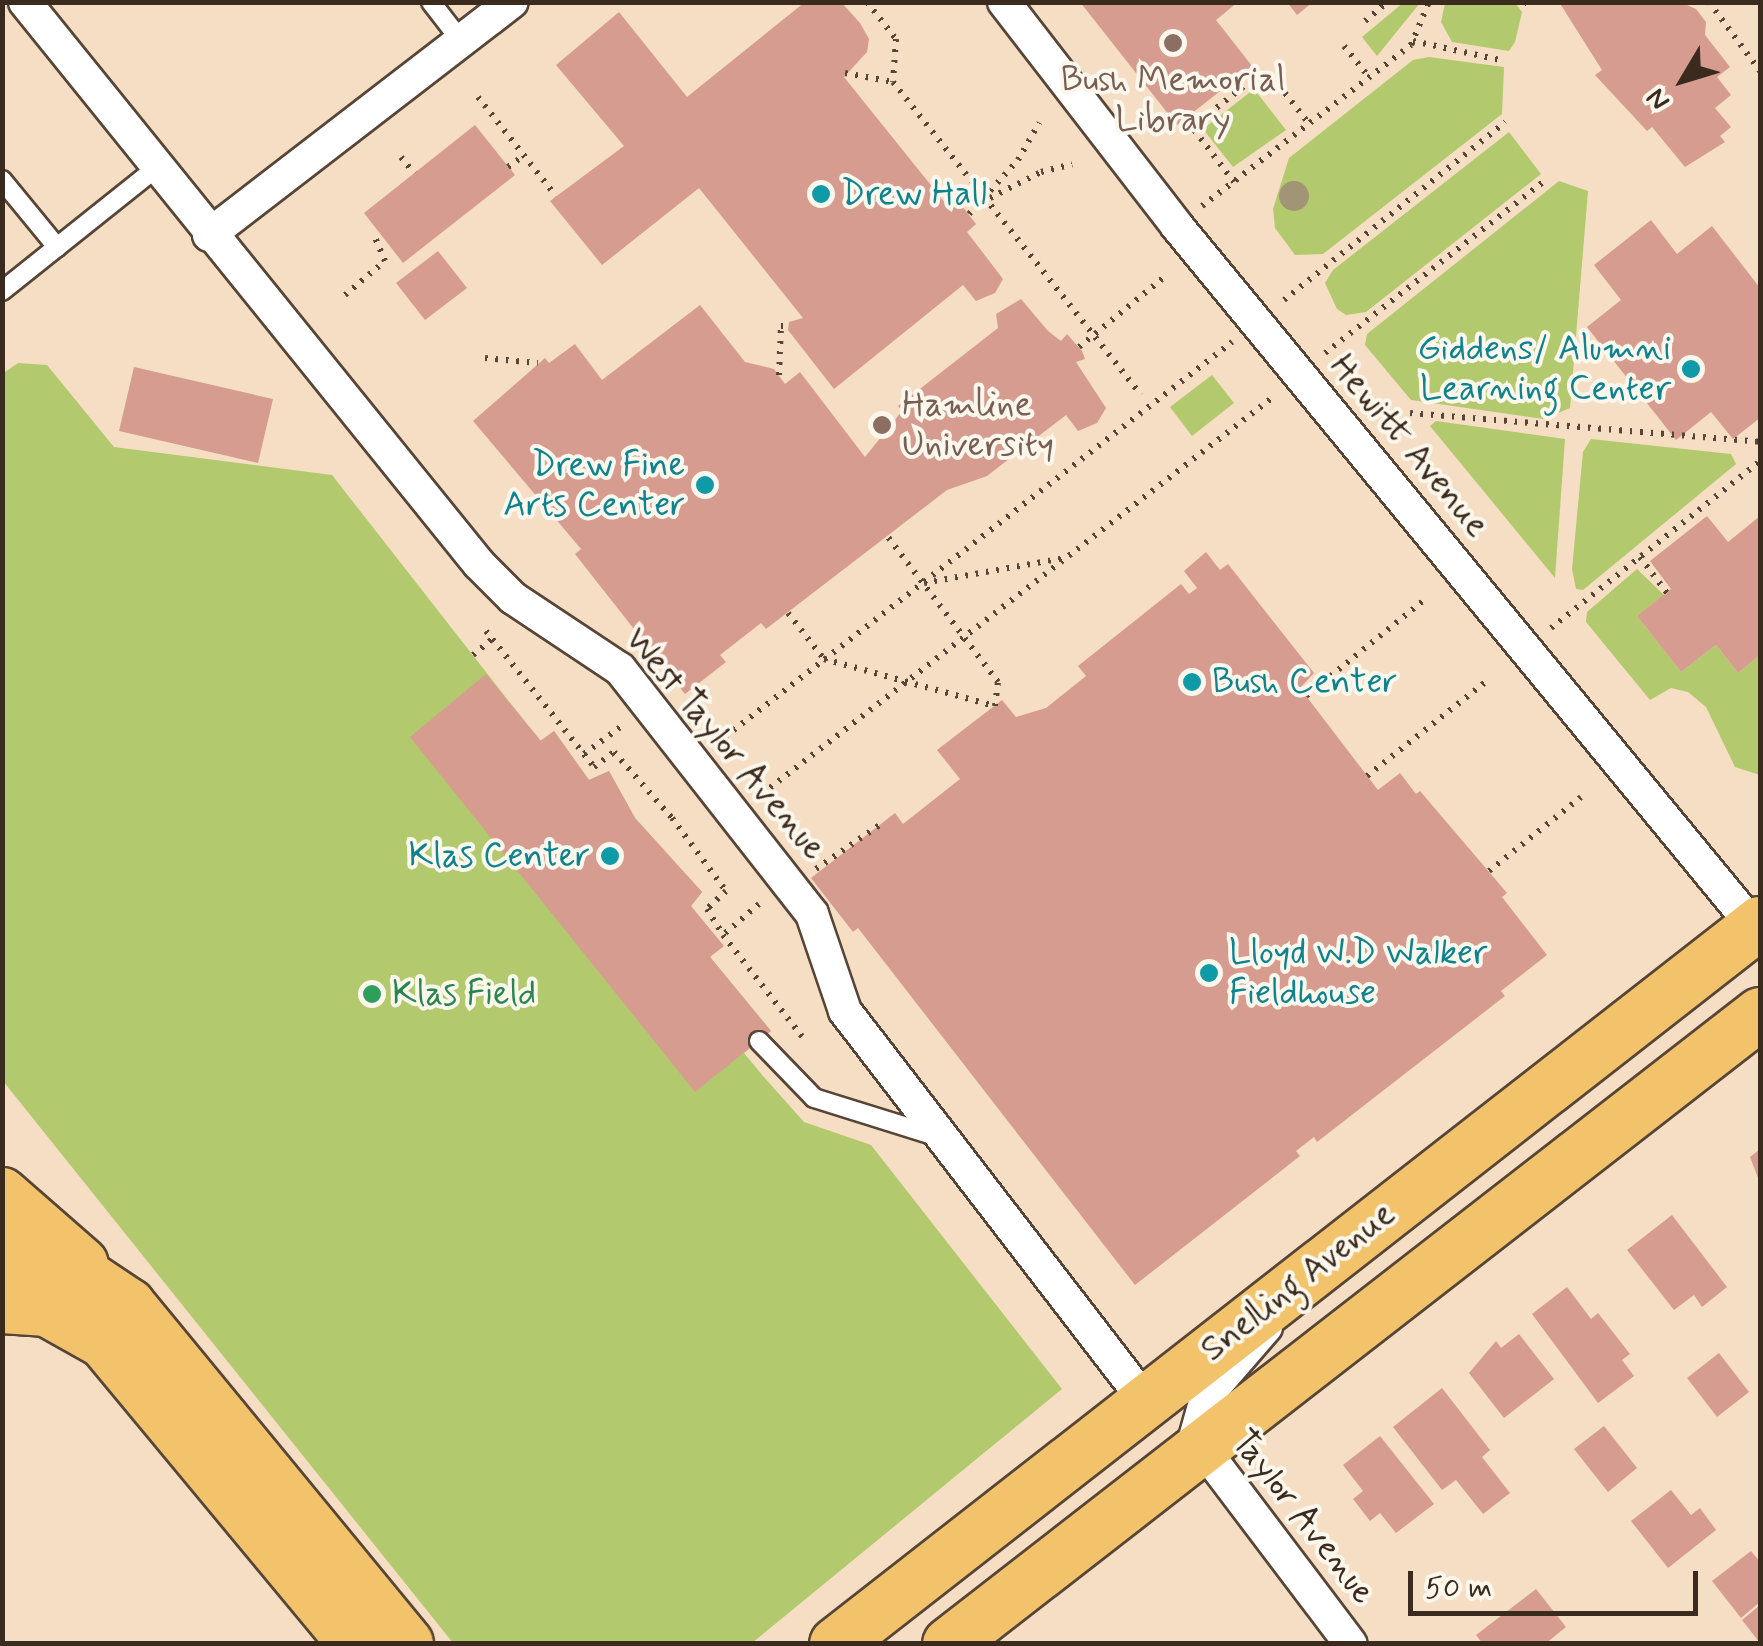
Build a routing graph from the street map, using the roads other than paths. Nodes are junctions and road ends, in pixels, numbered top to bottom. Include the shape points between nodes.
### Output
1 (25, 2) edge
2 (430, 2) edge
3 (512, 2) edge
4 (1004, 2) edge
5 (462, 42) junction
6 (155, 169) junction
7 (2, 180) edge
8 (209, 235) junction
9 (57, 247) junction
10 (2, 290) edge
11 (1759, 928) edge
12 (1760, 1014) edge
13 (759, 1041) dead end
14 (936, 1136) junction
15 (2, 1194) edge
16 (2, 1256) edge
17 (1289, 1289) junction
18 (128, 1305) junction
19 (2, 1307) edge
20 (1145, 1400) junction
21 (1200, 1451) junction
22 (355, 1644) edge
23 (407, 1644) edge
24 (836, 1644) edge
25 (949, 1644) edge
26 (1351, 1644) edge

1 - 6 street, West Taylor Avenue
2 - 5 lane
3 - 5 street
4 - 11 street, Hewitt Avenue via 1177,226
5 - 8 street
6 - 8 street, West Taylor Avenue
6 - 9 lane
7 - 9 lane
8 - 14 street, West Taylor Avenue via 495,582 620,669 812,914 837,997
9 - 10 lane
11 - 17 main road, Snelling Avenue
12 - 21 main road, Snelling Avenue
13 - 14 lane via 814,1098
14 - 20 street, West Taylor Avenue
15 - 18 main road
16 - 18 main road via 66,1264
17 - 20 main road, Snelling Avenue
17 - 21 street, Taylor Avenue via 1246,1355 1200,1406
18 - 23 main road
19 - 22 main road via 47,1310 104,1342
20 - 24 main road, Snelling Avenue
21 - 25 main road, Snelling Avenue
21 - 26 street, Taylor Avenue

